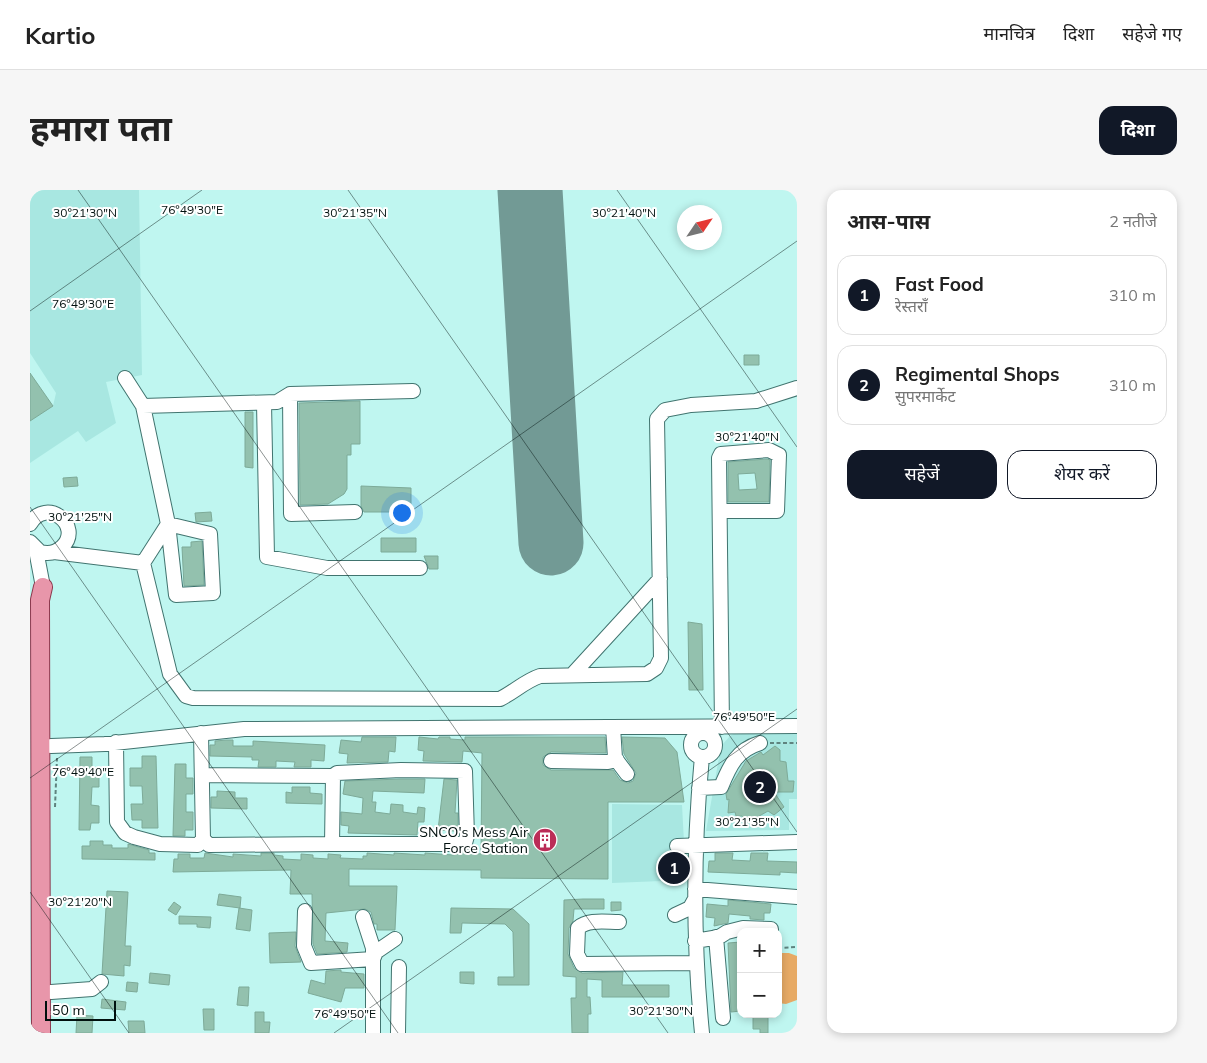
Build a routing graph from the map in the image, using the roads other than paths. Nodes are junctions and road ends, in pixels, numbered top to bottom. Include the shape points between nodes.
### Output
1 (125, 378) dead end
2 (797, 388) edge
3 (413, 391) dead end
4 (290, 394) junction
5 (264, 403) junction
6 (143, 406) junction
7 (30, 510) edge
8 (720, 511) junction
9 (45, 512) junction
10 (355, 512) dead end
11 (30, 524) edge
12 (168, 524) junction
13 (40, 549) edge
14 (143, 562) junction
15 (420, 568) dead end
16 (660, 579) junction
17 (46, 587) junction
18 (572, 674) junction
19 (35, 694) edge
20 (797, 726) edge
21 (612, 727) junction
22 (687, 727) junction
23 (724, 727) junction
24 (201, 734) junction
25 (707, 734) junction
26 (116, 742) junction
27 (760, 742) road end
28 (50, 746) junction
29 (617, 760) junction
30 (551, 761) dead end
31 (627, 774) dead end
32 (202, 775) junction
33 (333, 776) junction
34 (699, 788) junction
35 (203, 839) junction
36 (797, 842) edge
37 (332, 844) junction
38 (696, 844) junction
39 (677, 846) dead end
40 (695, 894) junction
41 (797, 897) edge
42 (305, 911) dead end
43 (675, 915) dead end
44 (363, 916) dead end
45 (619, 922) dead end
46 (737, 930) edge
47 (716, 938) junction
48 (395, 940) dead end
49 (695, 941) junction
50 (374, 959) junction
51 (695, 963) junction
52 (399, 967) dead end
53 (101, 982) dead end
54 (51, 992) junction
55 (723, 1018) dead end
56 (41, 1027) edge
57 (373, 1033) edge
58 (398, 1033) edge
59 (702, 1033) edge

1 - 6 street
2 - 16 street via 756,401 665,410 657,419
3 - 4 street
4 - 5 street via 277,402
4 - 10 street via 291,514
5 - 6 street
5 - 15 street via 267,557 327,568
6 - 12 street
7 - 9 street
8 - 8 street via 777,511 779,454 769,450 721,454 718,458
8 - 23 street
9 - 11 street
9 - 13 street via 56,513 68,525 67,542
12 - 12 street via 176,595 213,593 210,534
12 - 14 street
13 - 14 street
13 - 17 street
14 - 18 street via 170,674 186,696 193,698 500,699 530,679
16 - 18 street
16 - 18 street via 661,658 656,668 647,674
17 - 19 main road via 40,600
17 - 28 main road
19 - 56 main road
20 - 23 street
21 - 22 street
21 - 24 street via 244,729
21 - 29 street
22 - 23 street
22 - 25 street
23 - 25 street
24 - 26 street
24 - 32 street
25 - 34 street via 696,736 692,743 695,754 702,757
26 - 28 street
26 - 35 street via 117,822 126,833 160,844 198,845
27 - 34 street via 738,753 730,764 722,787
28 - 54 main road
29 - 30 street
29 - 31 street
32 - 33 street
32 - 35 street
33 - 37 street
33 - 37 street via 337,772 465,771 467,836 460,844
34 - 38 street
35 - 37 street via 209,844
36 - 38 street
38 - 39 street
38 - 40 street
40 - 41 street
40 - 43 street via 690,908
40 - 49 street
42 - 50 street via 304,946 312,963
44 - 50 street
45 - 51 street via 592,922 578,928 577,954 582,964
46 - 47 street
47 - 49 street
47 - 55 street
48 - 50 street via 376,952
49 - 51 street
50 - 57 street
51 - 59 street
52 - 58 street
53 - 54 street via 92,989
54 - 56 main road

